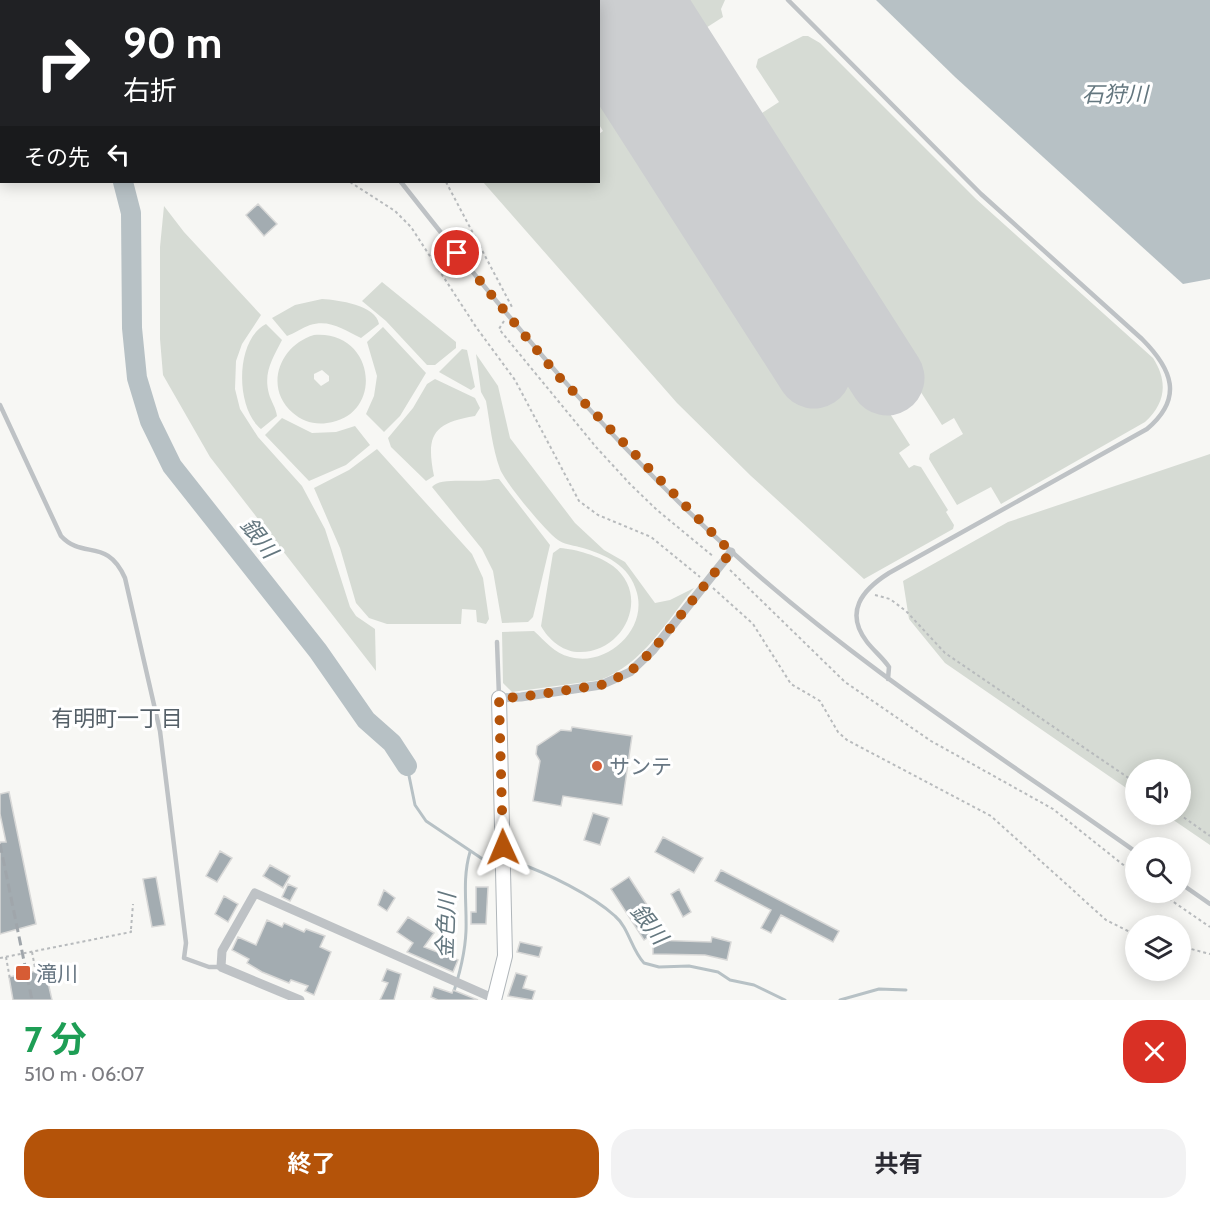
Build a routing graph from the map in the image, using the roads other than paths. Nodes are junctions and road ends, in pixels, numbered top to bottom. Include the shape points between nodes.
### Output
1 (788, 0) edge
2 (402, 183) edge
3 (0, 405) edge
4 (731, 552) junction
5 (497, 642) dead end
6 (888, 679) junction
7 (499, 698) junction
8 (1125, 844) edge
9 (1191, 891) edge
10 (1210, 904) edge
11 (221, 967) junction
12 (494, 999) edge
13 (300, 1000) edge

1 - 6 lane via 973,186 1142,339 1158,355 1169,377 1168,405 1148,429 889,573 863,592 857,607 858,623 862,636 889,667
2 - 4 lane via 559,377
3 - 11 lane via 61,536 75,546 110,556 125,578 160,731 186,943 184,958
4 - 6 lane
4 - 7 street via 653,650 630,672 601,685
5 - 7 lane
6 - 8 lane
7 - 12 street via 505,956
9 - 10 lane
11 - 12 street via 222,951 255,893
11 - 13 street

